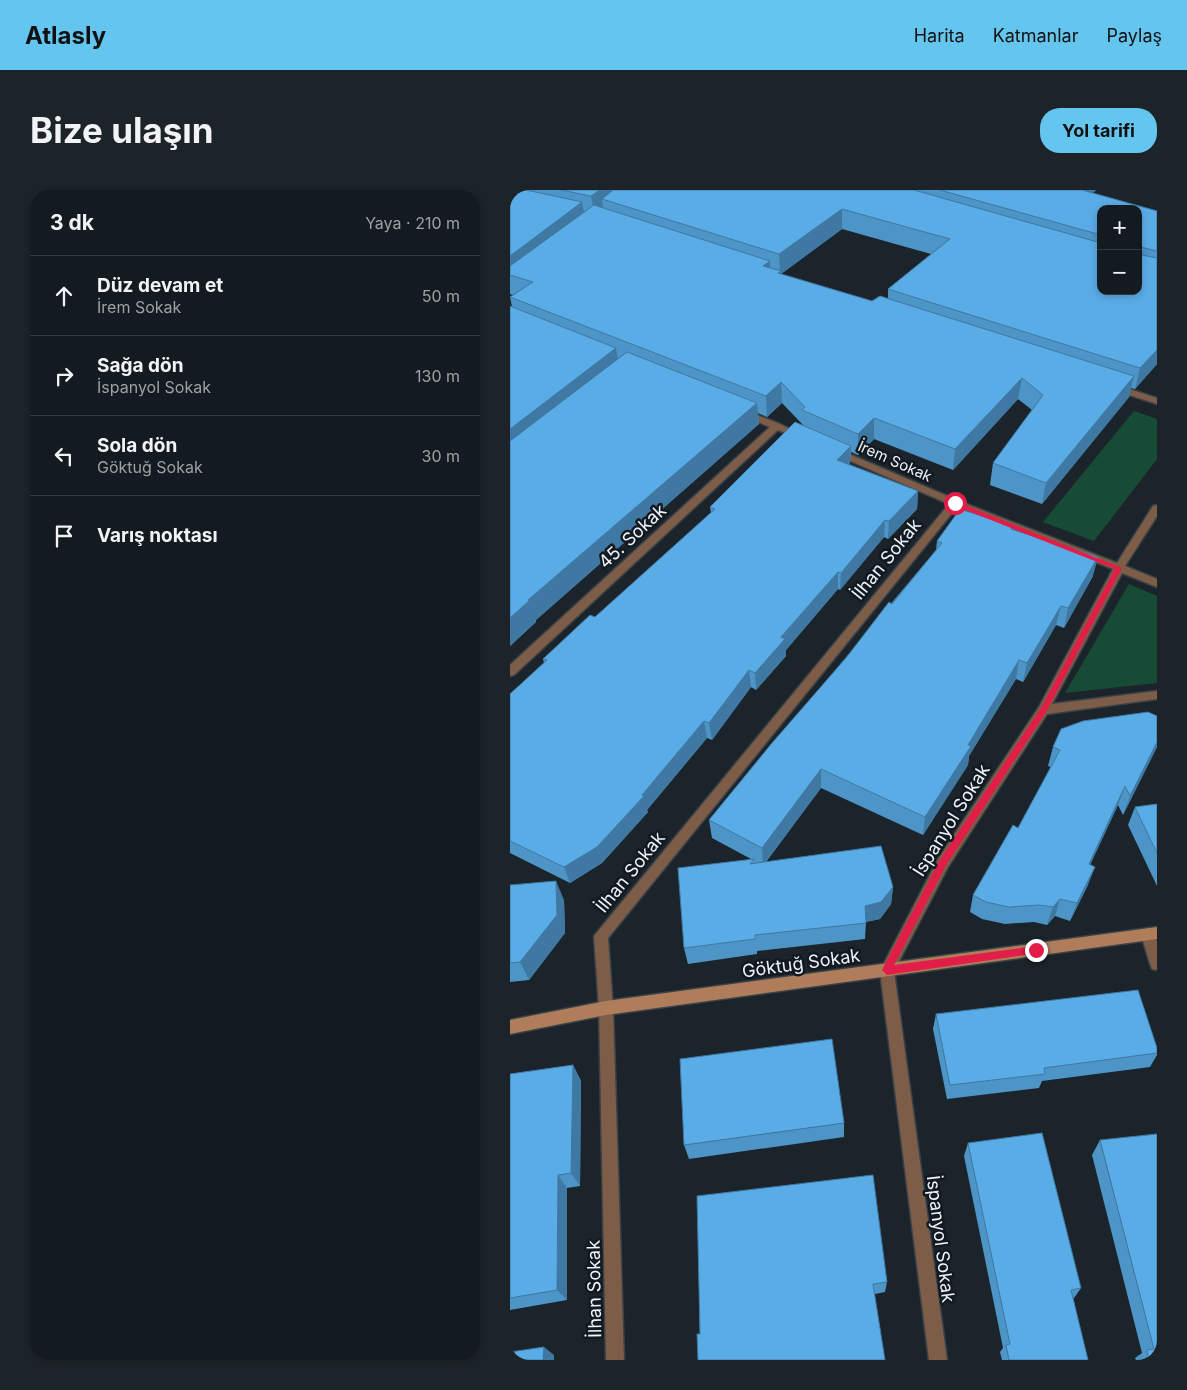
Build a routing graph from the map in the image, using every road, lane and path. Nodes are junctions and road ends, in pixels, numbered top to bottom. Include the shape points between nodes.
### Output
1 (1110, 385) edge
2 (1157, 401) edge
3 (730, 407) edge
4 (777, 426) junction
5 (955, 503) junction
6 (1157, 508) edge
7 (1119, 568) junction
8 (1157, 583) edge
9 (510, 672) edge
10 (1157, 695) edge
11 (1044, 710) junction
12 (1153, 934) edge
13 (1157, 964) edge
14 (887, 970) junction
15 (606, 1008) junction
16 (510, 1027) edge
17 (615, 1360) edge
18 (938, 1360) edge

1 - 2 street
3 - 4 street, İrem Sokak
4 - 5 street, İrem Sokak
4 - 9 street, 45. Sokak
5 - 7 street, İrem Sokak
5 - 15 street, İlhan Sokak via 602,936
6 - 7 street, İspanyol Sokak
7 - 8 street, İrem Sokak
7 - 11 street, İspanyol Sokak
10 - 11 street
11 - 14 street, İspanyol Sokak via 943,863
12 - 13 street
12 - 14 street, Göktuğ Sokak
14 - 15 street, Göktuğ Sokak
14 - 18 street, İspanyol Sokak
15 - 16 street, Göktuğ Sokak
15 - 17 street, İlhan Sokak

